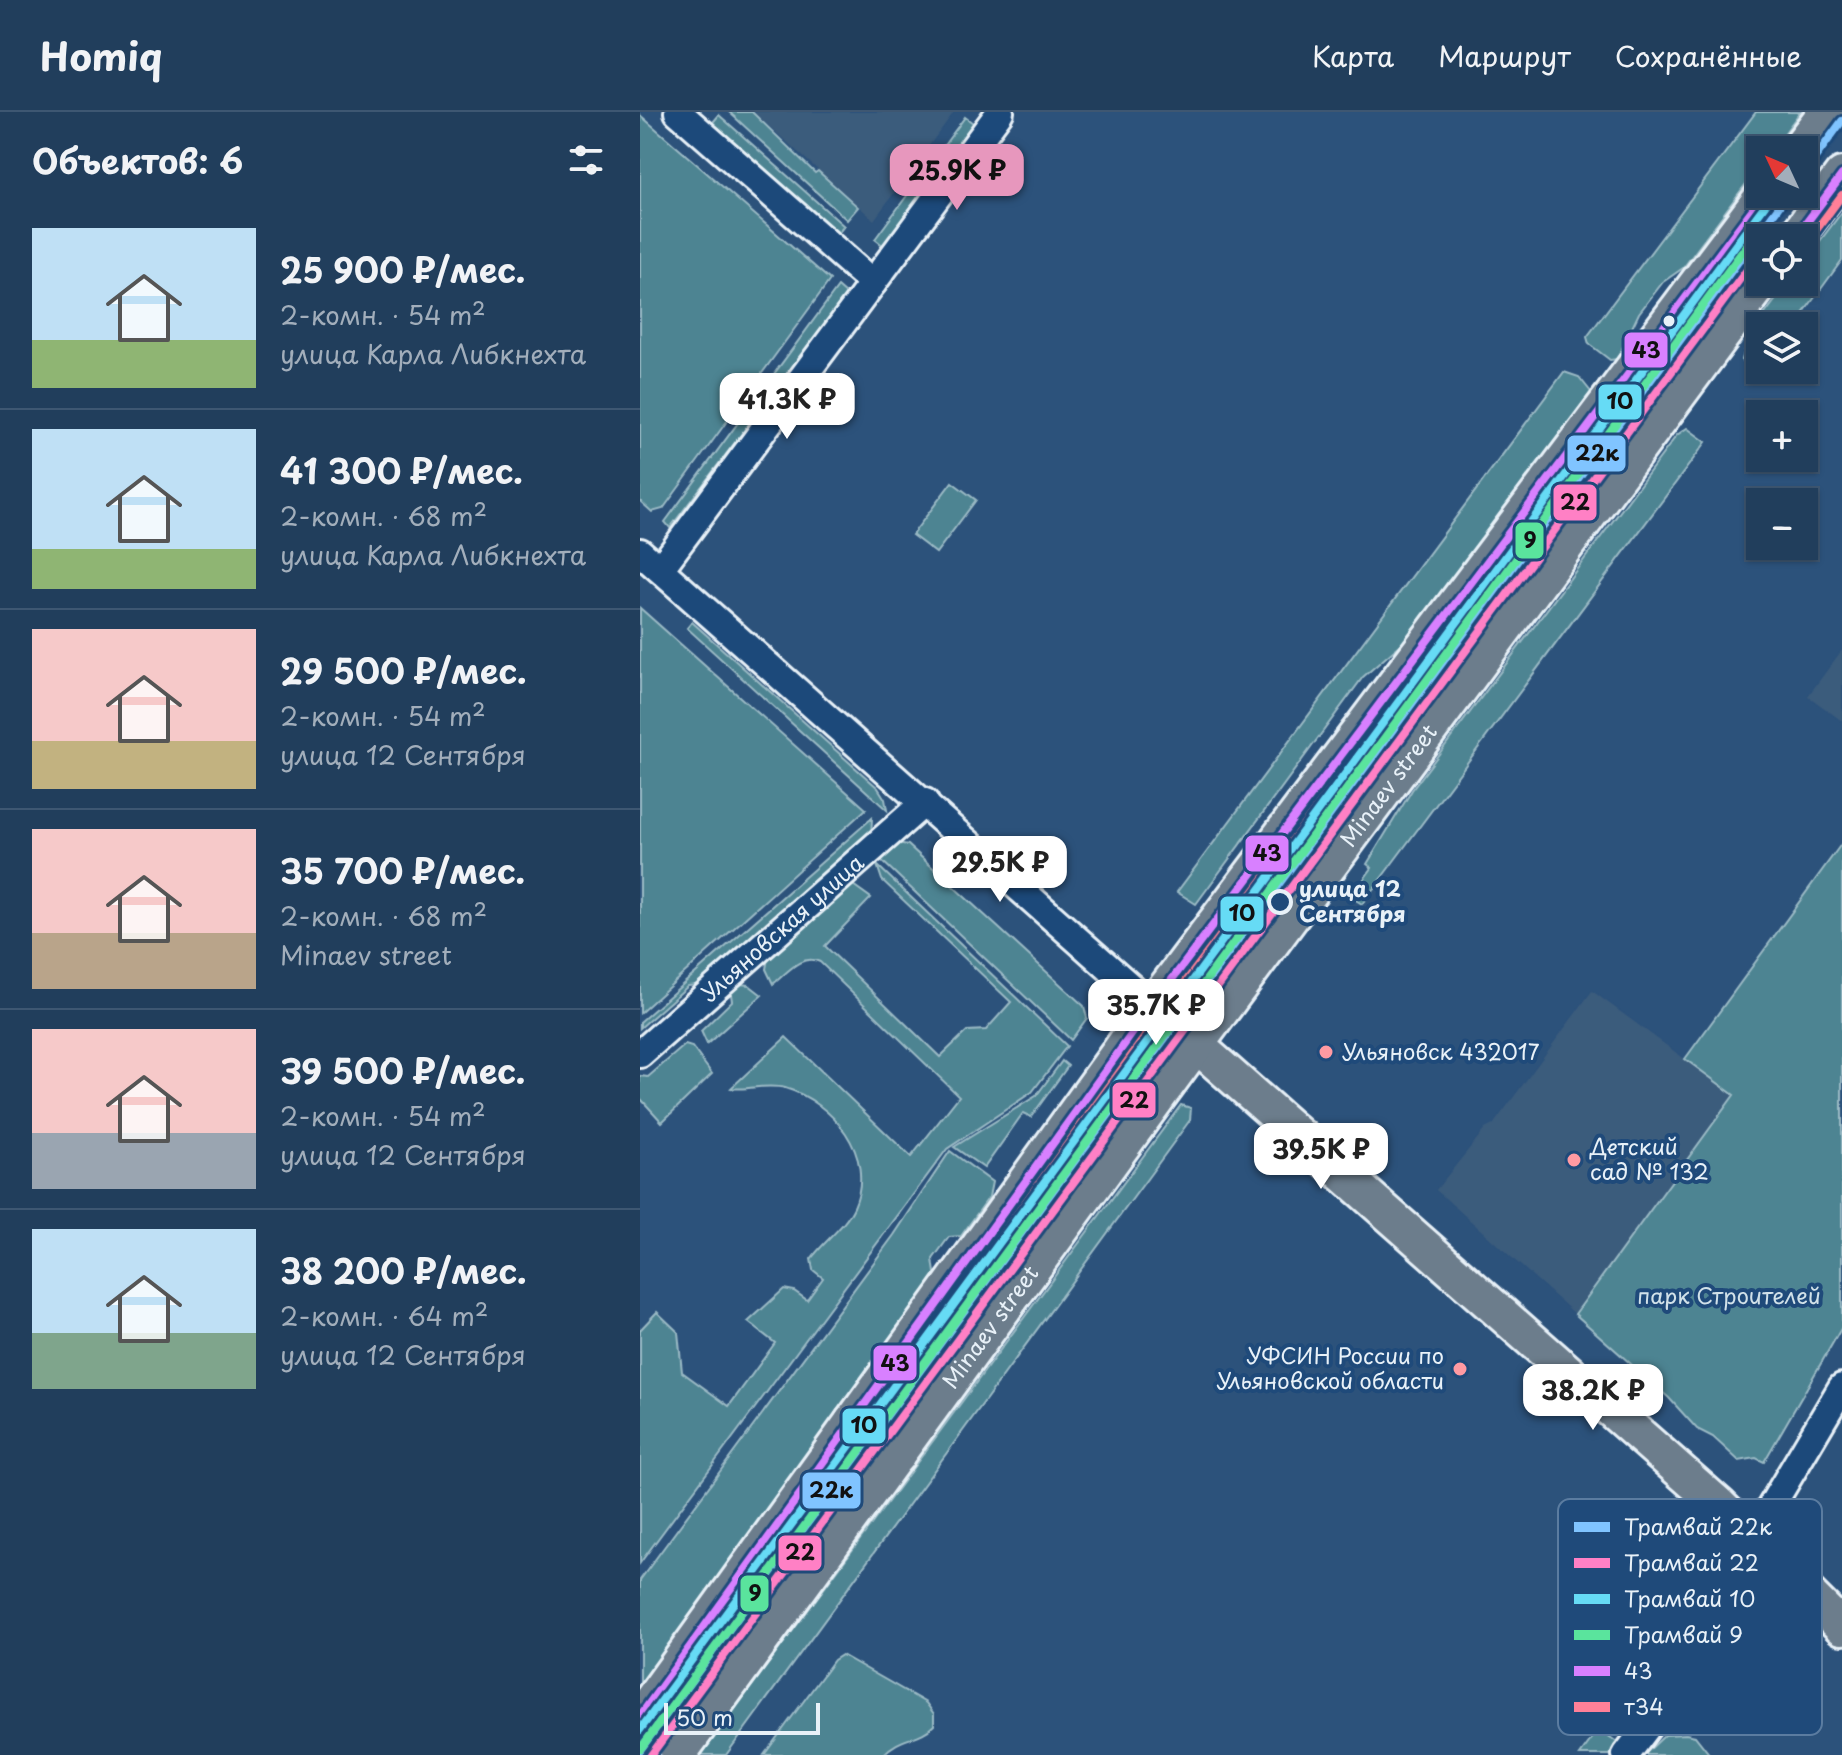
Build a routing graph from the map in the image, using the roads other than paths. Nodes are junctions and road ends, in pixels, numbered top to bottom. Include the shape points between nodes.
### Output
1 (678, 112) edge
2 (1000, 112) edge
3 (1826, 112) edge
4 (1808, 136) edge
5 (1842, 175) edge
6 (1753, 208) edge
7 (1805, 224) edge
8 (873, 283) junction
9 (1752, 296) edge
10 (640, 552) edge
11 (660, 569) junction
12 (925, 802) junction
13 (1152, 1006) junction
14 (1197, 1044) junction
15 (640, 1054) edge
16 (1842, 1387) edge
17 (852, 1422) junction
18 (897, 1456) junction
19 (1710, 1499) edge
20 (1776, 1499) edge
21 (1822, 1607) edge
22 (1842, 1627) edge
23 (640, 1716) edge
24 (1641, 1735) edge
25 (678, 1755) edge
26 (1626, 1755) edge

1 - 8 street
2 - 8 street
3 - 4 main road
5 - 7 main road
6 - 13 main road
8 - 11 street
9 - 14 main road, Minaev street
10 - 11 street
11 - 12 street
12 - 13 street
12 - 15 street, Ульяновская улица
13 - 14 main road
13 - 17 main road
14 - 18 main road, Minaev street
14 - 19 main road
16 - 20 street
17 - 18 main road
17 - 23 main road
18 - 25 main road, Minaev street
21 - 22 main road
24 - 26 street

